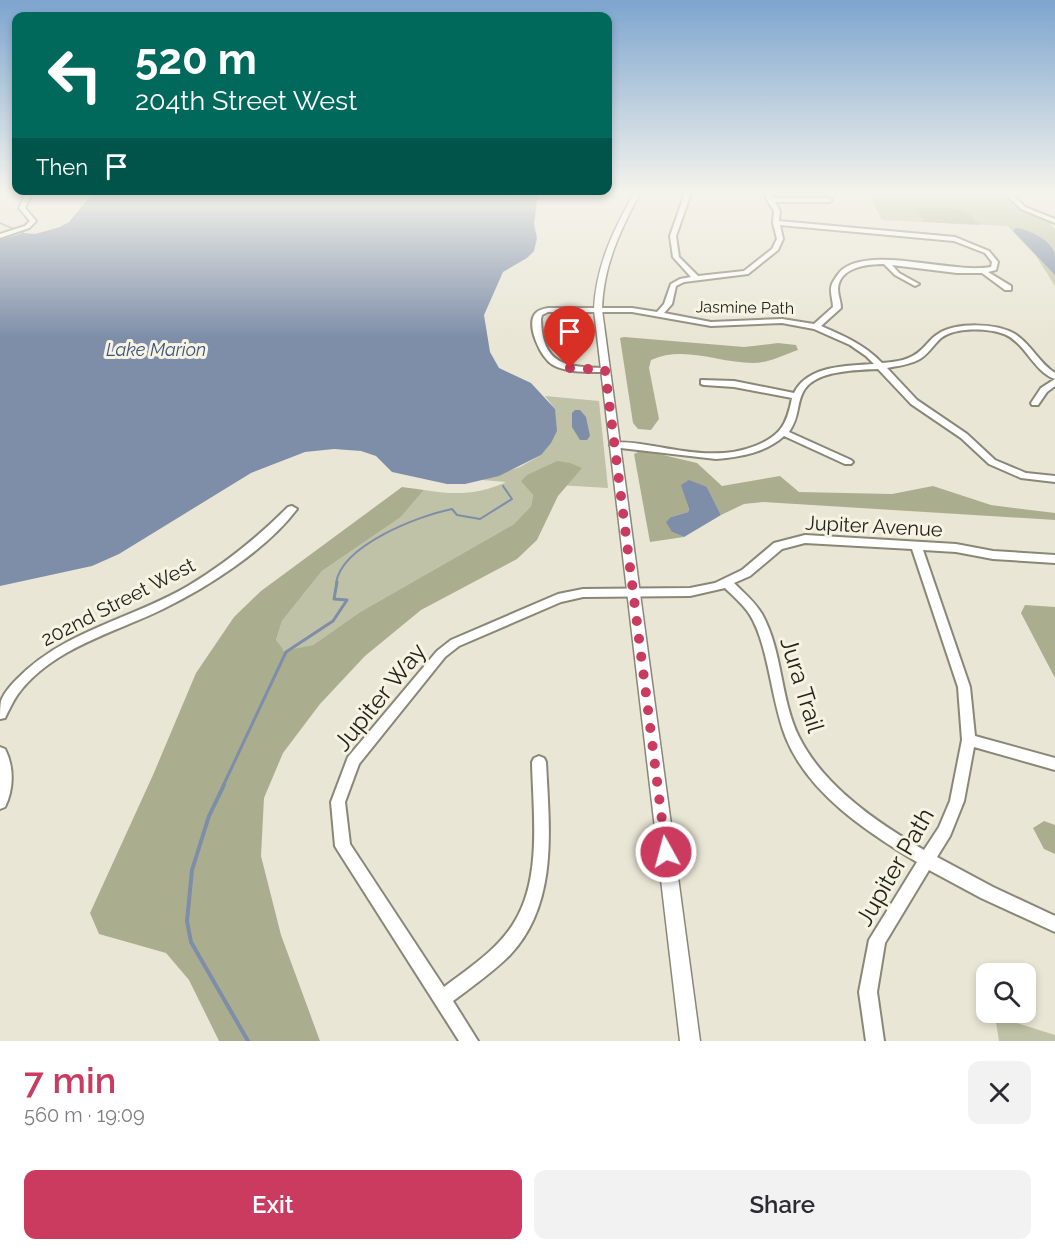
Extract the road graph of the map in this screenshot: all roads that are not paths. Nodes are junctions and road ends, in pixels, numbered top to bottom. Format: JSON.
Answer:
{"nodes":[{"id":1,"x":611,"y":242,"type":"edge"},
{"id":2,"x":674,"y":242,"type":"edge"},
{"id":3,"x":779,"y":242,"type":"edge"},
{"id":4,"x":968,"y":242,"type":"edge"},
{"id":5,"x":886,"y":262,"type":"junction"},
{"id":6,"x":985,"y":273,"type":"junction"},
{"id":7,"x":695,"y":277,"type":"junction"},
{"id":8,"x":915,"y":284,"type":"dead end"},
{"id":9,"x":1008,"y":288,"type":"dead end"},
{"id":10,"x":598,"y":310,"type":"junction"},
{"id":11,"x":659,"y":315,"type":"junction"},
{"id":12,"x":816,"y":327,"type":"junction"},
{"id":13,"x":882,"y":365,"type":"junction"},
{"id":14,"x":605,"y":370,"type":"junction"},
{"id":15,"x":1055,"y":377,"type":"edge"},
{"id":16,"x":704,"y":382,"type":"dead end"},
{"id":17,"x":1055,"y":382,"type":"edge"},
{"id":18,"x":796,"y":396,"type":"junction"},
{"id":19,"x":1035,"y":402,"type":"dead end"},
{"id":20,"x":784,"y":433,"type":"junction"},
{"id":21,"x":615,"y":445,"type":"junction"},
{"id":22,"x":848,"y":462,"type":"dead end"},
{"id":23,"x":1055,"y":479,"type":"edge"},
{"id":24,"x":292,"y":509,"type":"dead end"},
{"id":25,"x":916,"y":545,"type":"junction"},
{"id":26,"x":1055,"y":559,"type":"edge"},
{"id":27,"x":727,"y":583,"type":"junction"},
{"id":28,"x":634,"y":592,"type":"junction"},
{"id":29,"x":0,"y":714,"type":"edge"},
{"id":30,"x":969,"y":740,"type":"junction"},
{"id":31,"x":0,"y":753,"type":"edge"},
{"id":32,"x":539,"y":762,"type":"dead end"},
{"id":33,"x":1055,"y":764,"type":"edge"},
{"id":34,"x":0,"y":802,"type":"edge"},
{"id":35,"x":929,"y":860,"type":"junction"},
{"id":36,"x":1055,"y":924,"type":"edge"},
{"id":37,"x":441,"y":1000,"type":"junction"},
{"id":38,"x":469,"y":1041,"type":"edge"},
{"id":39,"x":690,"y":1041,"type":"edge"},
{"id":40,"x":875,"y":1041,"type":"edge"}],
"edges":[{"from":1,"to":10,"type":"street"},
{"from":2,"to":7,"type":"street"},
{"from":3,"to":7,"type":"street"},
{"from":4,"to":6,"type":"street"},
{"from":5,"to":6,"type":"street"},
{"from":5,"to":8,"type":"street"},
{"from":5,"to":12,"type":"street"},
{"from":6,"to":9,"type":"street"},
{"from":7,"to":11,"type":"street"},
{"from":10,"to":11,"type":"street","name":"Jasmine Path"},
{"from":10,"to":14,"type":"street"},
{"from":10,"to":14,"type":"street","name":"Jasmine Path"},
{"from":11,"to":12,"type":"street","name":"Jasmine Path"},
{"from":12,"to":13,"type":"street","name":"Jasmine Path"},
{"from":13,"to":15,"type":"street"},
{"from":13,"to":18,"type":"street"},
{"from":13,"to":23,"type":"street","name":"Jasmine Path"},
{"from":14,"to":21,"type":"street"},
{"from":16,"to":18,"type":"street"},
{"from":17,"to":19,"type":"street"},
{"from":18,"to":20,"type":"street"},
{"from":20,"to":21,"type":"street"},
{"from":20,"to":22,"type":"street"},
{"from":21,"to":28,"type":"street"},
{"from":24,"to":29,"type":"street","name":"202nd Street West"},
{"from":25,"to":26,"type":"street","name":"Jupiter Avenue"},
{"from":25,"to":27,"type":"street","name":"Jupiter Avenue"},
{"from":25,"to":30,"type":"street","name":"Jupiter Path"},
{"from":27,"to":28,"type":"street","name":"Jupiter Avenue"},
{"from":27,"to":35,"type":"street","name":"Jura Trail"},
{"from":28,"to":37,"type":"street","name":"Jupiter Way"},
{"from":28,"to":39,"type":"street"},
{"from":30,"to":33,"type":"street"},
{"from":30,"to":35,"type":"street","name":"Jupiter Path"},
{"from":31,"to":34,"type":"street"},
{"from":32,"to":37,"type":"street"},
{"from":35,"to":36,"type":"street","name":"Jura Trail"},
{"from":35,"to":40,"type":"street","name":"Jupiter Path"},
{"from":37,"to":38,"type":"street","name":"Jupiter Way"}]}
